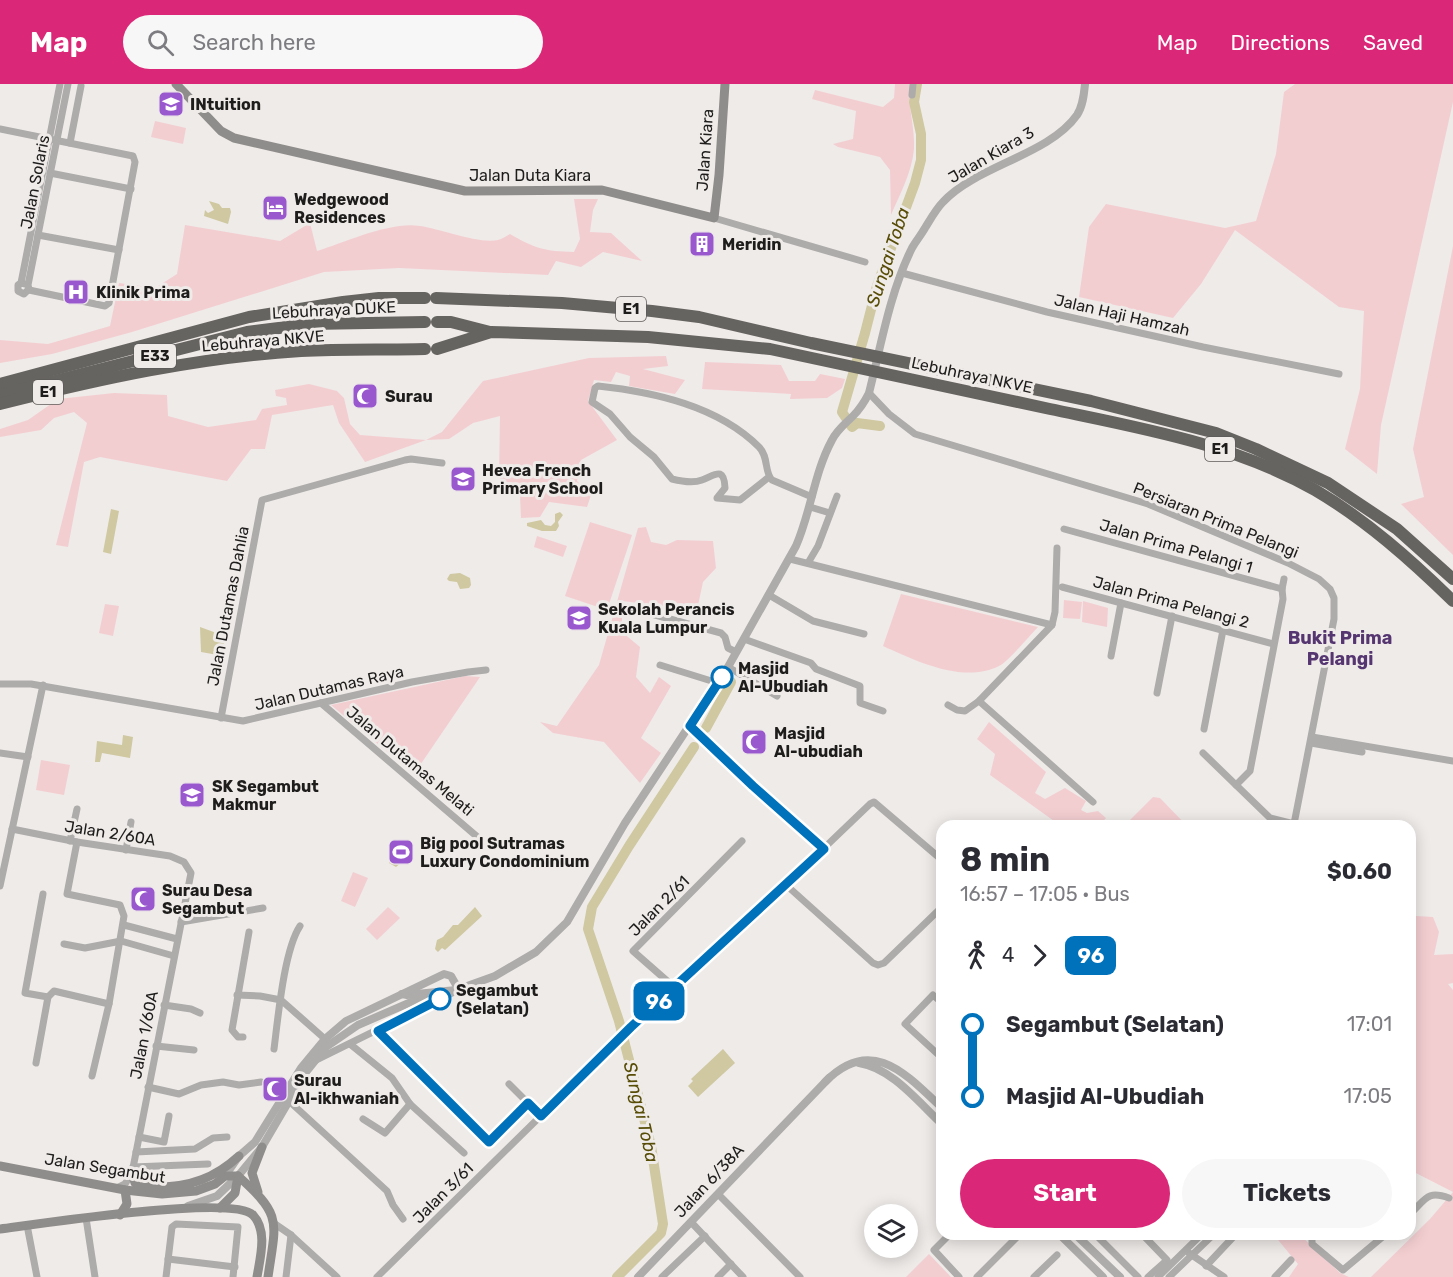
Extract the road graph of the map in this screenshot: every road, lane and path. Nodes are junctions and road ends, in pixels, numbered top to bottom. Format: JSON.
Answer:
{"nodes":[{"id":1,"x":60,"y":84,"type":"edge"},
{"id":2,"x":68,"y":84,"type":"edge"},
{"id":3,"x":176,"y":84,"type":"edge"},
{"id":4,"x":725,"y":84,"type":"edge"},
{"id":5,"x":913,"y":84,"type":"edge"},
{"id":6,"x":1085,"y":84,"type":"edge"},
{"id":7,"x":81,"y":86,"type":"dead end"},
{"id":8,"x":912,"y":94,"type":"dead end"},
{"id":9,"x":0,"y":129,"type":"edge"},
{"id":10,"x":53,"y":140,"type":"junction"},
{"id":11,"x":70,"y":143,"type":"junction"},
{"id":12,"x":50,"y":173,"type":"junction"},
{"id":13,"x":131,"y":189,"type":"junction"},
{"id":14,"x":714,"y":218,"type":"junction"},
{"id":15,"x":38,"y":235,"type":"junction"},
{"id":16,"x":119,"y":250,"type":"junction"},
{"id":17,"x":865,"y":262,"type":"dead end"},
{"id":18,"x":902,"y":273,"type":"junction"},
{"id":19,"x":26,"y":286,"type":"junction"},
{"id":20,"x":491,"y":332,"type":"junction"},
{"id":21,"x":43,"y":373,"type":"junction"},
{"id":22,"x":1339,"y":374,"type":"dead end"},
{"id":23,"x":0,"y":377,"type":"edge"},
{"id":24,"x":0,"y":384,"type":"edge"},
{"id":25,"x":869,"y":393,"type":"junction"},
{"id":26,"x":0,"y":395,"type":"edge"},
{"id":27,"x":0,"y":404,"type":"edge"},
{"id":28,"x":442,"y":463,"type":"dead end"},
{"id":29,"x":769,"y":477,"type":"junction"},
{"id":30,"x":837,"y":496,"type":"dead end"},
{"id":31,"x":812,"y":498,"type":"junction"},
{"id":32,"x":810,"y":507,"type":"junction"},
{"id":33,"x":830,"y":513,"type":"junction"},
{"id":34,"x":1064,"y":529,"type":"dead end"},
{"id":35,"x":1057,"y":548,"type":"dead end"},
{"id":36,"x":790,"y":558,"type":"junction"},
{"id":37,"x":808,"y":563,"type":"junction"},
{"id":38,"x":1284,"y":579,"type":"dead end"},
{"id":39,"x":1453,"y":579,"type":"edge"},
{"id":40,"x":1062,"y":587,"type":"dead end"},
{"id":41,"x":1282,"y":589,"type":"junction"},
{"id":42,"x":769,"y":595,"type":"junction"},
{"id":43,"x":1453,"y":601,"type":"edge"},
{"id":44,"x":1120,"y":603,"type":"junction"},
{"id":45,"x":626,"y":607,"type":"dead end"},
{"id":46,"x":1172,"y":616,"type":"junction"},
{"id":47,"x":1052,"y":625,"type":"junction"},
{"id":48,"x":1223,"y":630,"type":"junction"},
{"id":49,"x":864,"y":634,"type":"dead end"},
{"id":50,"x":744,"y":639,"type":"junction"},
{"id":51,"x":1273,"y":644,"type":"junction"},
{"id":52,"x":736,"y":652,"type":"junction"},
{"id":53,"x":1111,"y":656,"type":"dead end"},
{"id":54,"x":660,"y":664,"type":"dead end"},
{"id":55,"x":728,"y":667,"type":"junction"},
{"id":56,"x":486,"y":670,"type":"dead end"},
{"id":57,"x":718,"y":683,"type":"junction"},
{"id":58,"x":0,"y":684,"type":"edge"},
{"id":59,"x":43,"y":686,"type":"junction"},
{"id":60,"x":1157,"y":693,"type":"dead end"},
{"id":61,"x":777,"y":696,"type":"dead end"},
{"id":62,"x":979,"y":701,"type":"junction"},
{"id":63,"x":321,"y":704,"type":"junction"},
{"id":64,"x":948,"y":705,"type":"dead end"},
{"id":65,"x":883,"y":711,"type":"dead end"},
{"id":66,"x":221,"y":718,"type":"junction"},
{"id":67,"x":690,"y":726,"type":"junction"},
{"id":68,"x":1204,"y":729,"type":"dead end"},
{"id":69,"x":1311,"y":740,"type":"junction"},
{"id":70,"x":1362,"y":752,"type":"dead end"},
{"id":71,"x":0,"y":753,"type":"edge"},
{"id":72,"x":1203,"y":753,"type":"dead end"},
{"id":73,"x":27,"y":757,"type":"junction"},
{"id":74,"x":1453,"y":761,"type":"edge"},
{"id":75,"x":1236,"y":785,"type":"junction"},
{"id":76,"x":1093,"y":802,"type":"dead end"},
{"id":77,"x":77,"y":809,"type":"dead end"},
{"id":78,"x":1278,"y":820,"type":"edge"},
{"id":79,"x":1295,"y":820,"type":"edge"},
{"id":80,"x":131,"y":822,"type":"dead end"},
{"id":81,"x":12,"y":830,"type":"junction"},
{"id":82,"x":481,"y":840,"type":"dead end"},
{"id":83,"x":742,"y":841,"type":"dead end"},
{"id":84,"x":74,"y":842,"type":"junction"},
{"id":85,"x":824,"y":849,"type":"junction"},
{"id":86,"x":126,"y":850,"type":"junction"},
{"id":87,"x":936,"y":855,"type":"edge"},
{"id":88,"x":189,"y":880,"type":"joint"},
{"id":89,"x":785,"y":884,"type":"junction"},
{"id":90,"x":0,"y":886,"type":"edge"},
{"id":91,"x":43,"y":894,"type":"dead end"},
{"id":92,"x":263,"y":908,"type":"dead end"},
{"id":93,"x":936,"y":913,"type":"edge"},
{"id":94,"x":181,"y":922,"type":"junction"},
{"id":95,"x":124,"y":925,"type":"junction"},
{"id":96,"x":300,"y":926,"type":"dead end"},
{"id":97,"x":249,"y":932,"type":"dead end"},
{"id":98,"x":177,"y":939,"type":"junction"},
{"id":99,"x":121,"y":941,"type":"junction"},
{"id":100,"x":64,"y":944,"type":"dead end"},
{"id":101,"x":174,"y":956,"type":"junction"},
{"id":102,"x":674,"y":987,"type":"junction"},
{"id":103,"x":458,"y":990,"type":"junction"},
{"id":104,"x":431,"y":993,"type":"junction"},
{"id":105,"x":402,"y":994,"type":"junction"},
{"id":106,"x":237,"y":995,"type":"junction"},
{"id":107,"x":48,"y":997,"type":"junction"},
{"id":108,"x":936,"y":998,"type":"edge"},
{"id":109,"x":281,"y":1000,"type":"junction"},
{"id":110,"x":109,"y":1004,"type":"junction"},
{"id":111,"x":164,"y":1005,"type":"junction"},
{"id":112,"x":200,"y":1013,"type":"dead end"},
{"id":113,"x":378,"y":1031,"type":"junction"},
{"id":114,"x":243,"y":1037,"type":"dead end"},
{"id":115,"x":325,"y":1039,"type":"junction"},
{"id":116,"x":350,"y":1044,"type":"junction"},
{"id":117,"x":156,"y":1046,"type":"junction"},
{"id":118,"x":274,"y":1049,"type":"dead end"},
{"id":119,"x":194,"y":1050,"type":"dead end"},
{"id":120,"x":936,"y":1052,"type":"edge"},
{"id":121,"x":316,"y":1060,"type":"junction"},
{"id":122,"x":856,"y":1062,"type":"junction"},
{"id":123,"x":36,"y":1063,"type":"dead end"},
{"id":124,"x":898,"y":1070,"type":"junction"},
{"id":125,"x":92,"y":1076,"type":"dead end"},
{"id":126,"x":890,"y":1077,"type":"junction"},
{"id":127,"x":261,"y":1082,"type":"dead end"},
{"id":128,"x":509,"y":1084,"type":"dead end"},
{"id":129,"x":148,"y":1087,"type":"junction"},
{"id":130,"x":289,"y":1101,"type":"junction"},
{"id":131,"x":936,"y":1102,"type":"edge"},
{"id":132,"x":528,"y":1103,"type":"junction"},
{"id":133,"x":410,"y":1104,"type":"junction"},
{"id":134,"x":169,"y":1116,"type":"dead end"},
{"id":135,"x":541,"y":1116,"type":"junction"},
{"id":136,"x":363,"y":1119,"type":"dead end"},
{"id":137,"x":936,"y":1119,"type":"edge"},
{"id":138,"x":139,"y":1137,"type":"junction"},
{"id":139,"x":227,"y":1137,"type":"dead end"},
{"id":140,"x":262,"y":1147,"type":"junction"},
{"id":141,"x":136,"y":1152,"type":"junction"},
{"id":142,"x":464,"y":1153,"type":"dead end"},
{"id":143,"x":239,"y":1156,"type":"junction"},
{"id":144,"x":208,"y":1164,"type":"dead end"},
{"id":145,"x":0,"y":1166,"type":"edge"},
{"id":146,"x":133,"y":1170,"type":"junction"},
{"id":147,"x":225,"y":1176,"type":"junction"},
{"id":148,"x":238,"y":1176,"type":"junction"},
{"id":149,"x":121,"y":1189,"type":"junction"},
{"id":150,"x":258,"y":1194,"type":"junction"},
{"id":151,"x":718,"y":1194,"type":"junction"},
{"id":152,"x":1449,"y":1198,"type":"dead end"},
{"id":153,"x":220,"y":1208,"type":"junction"},
{"id":154,"x":1416,"y":1209,"type":"edge"},
{"id":155,"x":172,"y":1210,"type":"junction"},
{"id":156,"x":120,"y":1215,"type":"junction"},
{"id":157,"x":86,"y":1218,"type":"junction"},
{"id":158,"x":403,"y":1219,"type":"dead end"},
{"id":159,"x":691,"y":1222,"type":"junction"},
{"id":160,"x":275,"y":1224,"type":"junction"},
{"id":161,"x":27,"y":1226,"type":"junction"},
{"id":162,"x":0,"y":1229,"type":"edge"},
{"id":163,"x":291,"y":1235,"type":"junction"},
{"id":164,"x":705,"y":1236,"type":"junction"},
{"id":165,"x":944,"y":1240,"type":"edge"},
{"id":166,"x":1014,"y":1240,"type":"edge"},
{"id":167,"x":1065,"y":1240,"type":"edge"},
{"id":168,"x":1081,"y":1240,"type":"edge"},
{"id":169,"x":1101,"y":1240,"type":"edge"},
{"id":170,"x":1148,"y":1240,"type":"edge"},
{"id":171,"x":1196,"y":1240,"type":"edge"},
{"id":172,"x":1206,"y":1240,"type":"edge"},
{"id":173,"x":1230,"y":1240,"type":"edge"},
{"id":174,"x":1312,"y":1240,"type":"edge"},
{"id":175,"x":1379,"y":1240,"type":"edge"},
{"id":176,"x":1189,"y":1253,"type":"junction"},
{"id":177,"x":1057,"y":1255,"type":"dead end"},
{"id":178,"x":168,"y":1259,"type":"junction"},
{"id":179,"x":1291,"y":1260,"type":"dead end"},
{"id":180,"x":1169,"y":1262,"type":"junction"},
{"id":181,"x":731,"y":1264,"type":"junction"},
{"id":182,"x":1206,"y":1266,"type":"junction"},
{"id":183,"x":235,"y":1268,"type":"junction"},
{"id":184,"x":1169,"y":1275,"type":"edge"},
{"id":185,"x":379,"y":1276,"type":"edge"},
{"id":186,"x":36,"y":1277,"type":"edge"},
{"id":187,"x":95,"y":1277,"type":"edge"},
{"id":188,"x":166,"y":1277,"type":"edge"},
{"id":189,"x":233,"y":1277,"type":"edge"},
{"id":190,"x":257,"y":1277,"type":"edge"},
{"id":191,"x":268,"y":1277,"type":"edge"},
{"id":192,"x":286,"y":1277,"type":"edge"},
{"id":193,"x":336,"y":1277,"type":"edge"},
{"id":194,"x":638,"y":1277,"type":"edge"},
{"id":195,"x":662,"y":1277,"type":"edge"},
{"id":196,"x":717,"y":1277,"type":"edge"},
{"id":197,"x":744,"y":1277,"type":"edge"},
{"id":198,"x":800,"y":1277,"type":"edge"},
{"id":199,"x":959,"y":1277,"type":"edge"},
{"id":200,"x":976,"y":1277,"type":"edge"},
{"id":201,"x":1034,"y":1277,"type":"edge"},
{"id":202,"x":1104,"y":1277,"type":"edge"},
{"id":203,"x":1120,"y":1277,"type":"edge"},
{"id":204,"x":1138,"y":1277,"type":"edge"},
{"id":205,"x":1148,"y":1277,"type":"edge"},
{"id":206,"x":1158,"y":1277,"type":"edge"},
{"id":207,"x":1224,"y":1277,"type":"edge"},
{"id":208,"x":1275,"y":1277,"type":"edge"}],
"edges":[{"from":1,"to":10,"type":"street","name":"Jalan Solaris"},
{"from":2,"to":10,"type":"street","name":"Jalan Solaris"},
{"from":3,"to":14,"type":"main road","name":"Jalan Duta Kiara"},
{"from":4,"to":14,"type":"main road","name":"Jalan Kiara"},
{"from":5,"to":8,"type":"street"},
{"from":6,"to":18,"type":"street","name":"Jalan Kiara 3"},
{"from":7,"to":11,"type":"street"},
{"from":9,"to":10,"type":"street"},
{"from":10,"to":11,"type":"street"},
{"from":10,"to":12,"type":"street","name":"Jalan Solaris"},
{"from":10,"to":19,"type":"street","name":"Jalan Solaris"},
{"from":11,"to":13,"type":"street"},
{"from":12,"to":13,"type":"street"},
{"from":12,"to":15,"type":"street","name":"Jalan Solaris"},
{"from":13,"to":16,"type":"street"},
{"from":14,"to":17,"type":"street","name":"Jalan Duta Kiara"},
{"from":15,"to":16,"type":"street"},
{"from":15,"to":19,"type":"street","name":"Jalan Solaris"},
{"from":16,"to":19,"type":"street"},
{"from":18,"to":22,"type":"street","name":"Jalan Haji Hamzah"},
{"from":18,"to":25,"type":"street","name":"Jalan Kiara 3"},
{"from":20,"to":26,"type":"highway","name":"Lebuhraya DUKE","number":"E33"},
{"from":20,"to":27,"type":"highway","name":"Lebuhraya NKVE","number":"E1"},
{"from":20,"to":43,"type":"highway","name":"Lebuhraya NKVE","number":"E1"},
{"from":21,"to":23,"type":"highway"},
{"from":21,"to":24,"type":"highway"},
{"from":21,"to":39,"type":"highway","name":"Lebuhraya NKVE","number":"E1"},
{"from":25,"to":31,"type":"street"},
{"from":25,"to":69,"type":"street","name":"Persiaran Prima Pelangi"},
{"from":28,"to":66,"type":"street","name":"Jalan Dutamas Dahlia"},
{"from":29,"to":29,"type":"street"},
{"from":29,"to":31,"type":"street"},
{"from":30,"to":33,"type":"street"},
{"from":31,"to":32,"type":"street"},
{"from":32,"to":33,"type":"street"},
{"from":32,"to":36,"type":"street"},
{"from":33,"to":37,"type":"street"},
{"from":34,"to":41,"type":"street","name":"Jalan Prima Pelangi 1"},
{"from":35,"to":47,"type":"street"},
{"from":36,"to":37,"type":"street"},
{"from":36,"to":42,"type":"street"},
{"from":37,"to":47,"type":"street"},
{"from":38,"to":41,"type":"street"},
{"from":40,"to":44,"type":"street","name":"Jalan Prima Pelangi 2"},
{"from":41,"to":51,"type":"street"},
{"from":42,"to":49,"type":"street"},
{"from":42,"to":50,"type":"street"},
{"from":44,"to":46,"type":"street","name":"Jalan Prima Pelangi 2"},
{"from":44,"to":53,"type":"street"},
{"from":45,"to":52,"type":"street"},
{"from":46,"to":48,"type":"street","name":"Jalan Prima Pelangi 2"},
{"from":46,"to":60,"type":"street"},
{"from":47,"to":62,"type":"street"},
{"from":48,"to":51,"type":"street","name":"Jalan Prima Pelangi 2"},
{"from":48,"to":68,"type":"street"},
{"from":50,"to":52,"type":"street"},
{"from":50,"to":65,"type":"street"},
{"from":51,"to":75,"type":"street"},
{"from":52,"to":55,"type":"street"},
{"from":54,"to":57,"type":"street"},
{"from":55,"to":57,"type":"street"},
{"from":55,"to":61,"type":"street"},
{"from":56,"to":63,"type":"street","name":"Jalan Dutamas Raya"},
{"from":57,"to":67,"type":"street"},
{"from":58,"to":59,"type":"street","name":"Jalan Dutamas Raya"},
{"from":59,"to":66,"type":"street","name":"Jalan Dutamas Raya"},
{"from":59,"to":73,"type":"street"},
{"from":62,"to":64,"type":"street"},
{"from":62,"to":76,"type":"street"},
{"from":63,"to":66,"type":"street","name":"Jalan Dutamas Raya"},
{"from":63,"to":82,"type":"street","name":"Jalan Dutamas Melati"},
{"from":67,"to":85,"type":"street"},
{"from":67,"to":103,"type":"street"},
{"from":69,"to":70,"type":"street"},
{"from":69,"to":74,"type":"street"},
{"from":69,"to":79,"type":"street","name":"Persiaran Prima Pelangi"},
{"from":71,"to":73,"type":"street"},
{"from":72,"to":75,"type":"street"},
{"from":73,"to":81,"type":"street"},
{"from":75,"to":78,"type":"street","name":"Persiaran Prima Pelangi"},
{"from":77,"to":84,"type":"street"},
{"from":80,"to":86,"type":"street"},
{"from":81,"to":84,"type":"street","name":"Jalan 2/60A"},
{"from":81,"to":90,"type":"street"},
{"from":83,"to":102,"type":"street","name":"Jalan 2/61"},
{"from":84,"to":86,"type":"street","name":"Jalan 2/60A"},
{"from":84,"to":95,"type":"street"},
{"from":85,"to":87,"type":"street","name":"Jalan 3/61"},
{"from":85,"to":89,"type":"street","name":"Jalan 3/61"},
{"from":86,"to":88,"type":"street","name":"Jalan 2/60A"},
{"from":88,"to":94,"type":"street","name":"Jalan 1/60A"},
{"from":89,"to":93,"type":"street"},
{"from":89,"to":102,"type":"street","name":"Jalan 3/61"},
{"from":91,"to":107,"type":"street"},
{"from":92,"to":94,"type":"street"},
{"from":94,"to":98,"type":"street","name":"Jalan 1/60A"},
{"from":95,"to":98,"type":"street"},
{"from":95,"to":99,"type":"street"},
{"from":96,"to":109,"type":"street"},
{"from":97,"to":106,"type":"street"},
{"from":98,"to":101,"type":"street","name":"Jalan 1/60A"},
{"from":99,"to":100,"type":"street"},
{"from":99,"to":101,"type":"street"},
{"from":99,"to":110,"type":"street"},
{"from":101,"to":111,"type":"street","name":"Jalan 1/60A"},
{"from":102,"to":135,"type":"street","name":"Jalan 3/61"},
{"from":103,"to":104,"type":"street"},
{"from":103,"to":105,"type":"street"},
{"from":103,"to":113,"type":"street"},
{"from":104,"to":105,"type":"street"},
{"from":104,"to":121,"type":"street"},
{"from":105,"to":115,"type":"street"},
{"from":106,"to":109,"type":"street"},
{"from":106,"to":114,"type":"street"},
{"from":107,"to":110,"type":"street"},
{"from":107,"to":123,"type":"street"},
{"from":108,"to":120,"type":"street"},
{"from":109,"to":115,"type":"street"},
{"from":109,"to":118,"type":"street"},
{"from":110,"to":125,"type":"street"},
{"from":111,"to":112,"type":"street"},
{"from":111,"to":117,"type":"street","name":"Jalan 1/60A"},
{"from":113,"to":116,"type":"street"},
{"from":113,"to":132,"type":"street"},
{"from":115,"to":143,"type":"street"},
{"from":116,"to":121,"type":"street"},
{"from":116,"to":133,"type":"street"},
{"from":117,"to":119,"type":"street"},
{"from":117,"to":129,"type":"street","name":"Jalan 1/60A"},
{"from":121,"to":130,"type":"street"},
{"from":122,"to":124,"type":"street"},
{"from":122,"to":126,"type":"street"},
{"from":122,"to":151,"type":"street","name":"Jalan 6/38A"},
{"from":124,"to":126,"type":"street"},
{"from":124,"to":131,"type":"street"},
{"from":126,"to":137,"type":"street"},
{"from":127,"to":129,"type":"street"},
{"from":128,"to":132,"type":"street"},
{"from":129,"to":138,"type":"street","name":"Jalan 1/60A"},
{"from":130,"to":140,"type":"street"},
{"from":130,"to":158,"type":"street"},
{"from":132,"to":135,"type":"street"},
{"from":133,"to":136,"type":"street"},
{"from":133,"to":142,"type":"street"},
{"from":134,"to":138,"type":"street"},
{"from":135,"to":185,"type":"street","name":"Jalan 3/61"},
{"from":138,"to":141,"type":"street","name":"Jalan 1/60A"},
{"from":139,"to":141,"type":"street"},
{"from":140,"to":148,"type":"street"},
{"from":140,"to":150,"type":"main road"},
{"from":141,"to":146,"type":"street","name":"Jalan 1/60A"},
{"from":143,"to":146,"type":"main road"},
{"from":143,"to":147,"type":"street"},
{"from":144,"to":146,"type":"street"},
{"from":145,"to":149,"type":"main road","name":"Jalan Segambut"},
{"from":146,"to":149,"type":"street"},
{"from":147,"to":148,"type":"main road","name":"Jalan Segambut"},
{"from":147,"to":149,"type":"main road","name":"Jalan Segambut"},
{"from":148,"to":150,"type":"main road"},
{"from":148,"to":153,"type":"main road"},
{"from":148,"to":155,"type":"street"},
{"from":149,"to":156,"type":"main road"},
{"from":150,"to":160,"type":"main road"},
{"from":151,"to":159,"type":"street","name":"Jalan 6/38A"},
{"from":151,"to":198,"type":"street"},
{"from":152,"to":154,"type":"street"},
{"from":153,"to":155,"type":"main road","name":"Jalan Segambut"},
{"from":153,"to":190,"type":"main road","name":"Jalan Segambut"},
{"from":155,"to":156,"type":"main road","name":"Jalan Segambut"},
{"from":156,"to":157,"type":"main road","name":"Jalan Segambut"},
{"from":157,"to":161,"type":"main road","name":"Jalan Segambut"},
{"from":157,"to":187,"type":"street"},
{"from":159,"to":164,"type":"street"},
{"from":159,"to":194,"type":"street","name":"Jalan 6/38A"},
{"from":160,"to":163,"type":"street"},
{"from":160,"to":191,"type":"main road"},
{"from":161,"to":162,"type":"main road","name":"Jalan Segambut"},
{"from":161,"to":186,"type":"street"},
{"from":163,"to":192,"type":"street"},
{"from":163,"to":193,"type":"street"},
{"from":164,"to":181,"type":"street"},
{"from":164,"to":195,"type":"street","name":"Jalan 6/38A"},
{"from":165,"to":199,"type":"street"},
{"from":166,"to":200,"type":"street"},
{"from":167,"to":202,"type":"street"},
{"from":168,"to":203,"type":"street"},
{"from":169,"to":204,"type":"street"},
{"from":170,"to":180,"type":"street"},
{"from":171,"to":176,"type":"street"},
{"from":172,"to":176,"type":"street"},
{"from":173,"to":182,"type":"street"},
{"from":174,"to":175,"type":"street"},
{"from":176,"to":180,"type":"street"},
{"from":176,"to":182,"type":"street"},
{"from":176,"to":184,"type":"street"},
{"from":177,"to":201,"type":"street"},
{"from":178,"to":183,"type":"street"},
{"from":178,"to":183,"type":"street"},
{"from":178,"to":188,"type":"street"},
{"from":179,"to":208,"type":"street"},
{"from":180,"to":184,"type":"street"},
{"from":180,"to":205,"type":"street"},
{"from":181,"to":196,"type":"street"},
{"from":181,"to":197,"type":"street"},
{"from":182,"to":207,"type":"street"},
{"from":183,"to":189,"type":"street"},
{"from":184,"to":206,"type":"street"}]}
